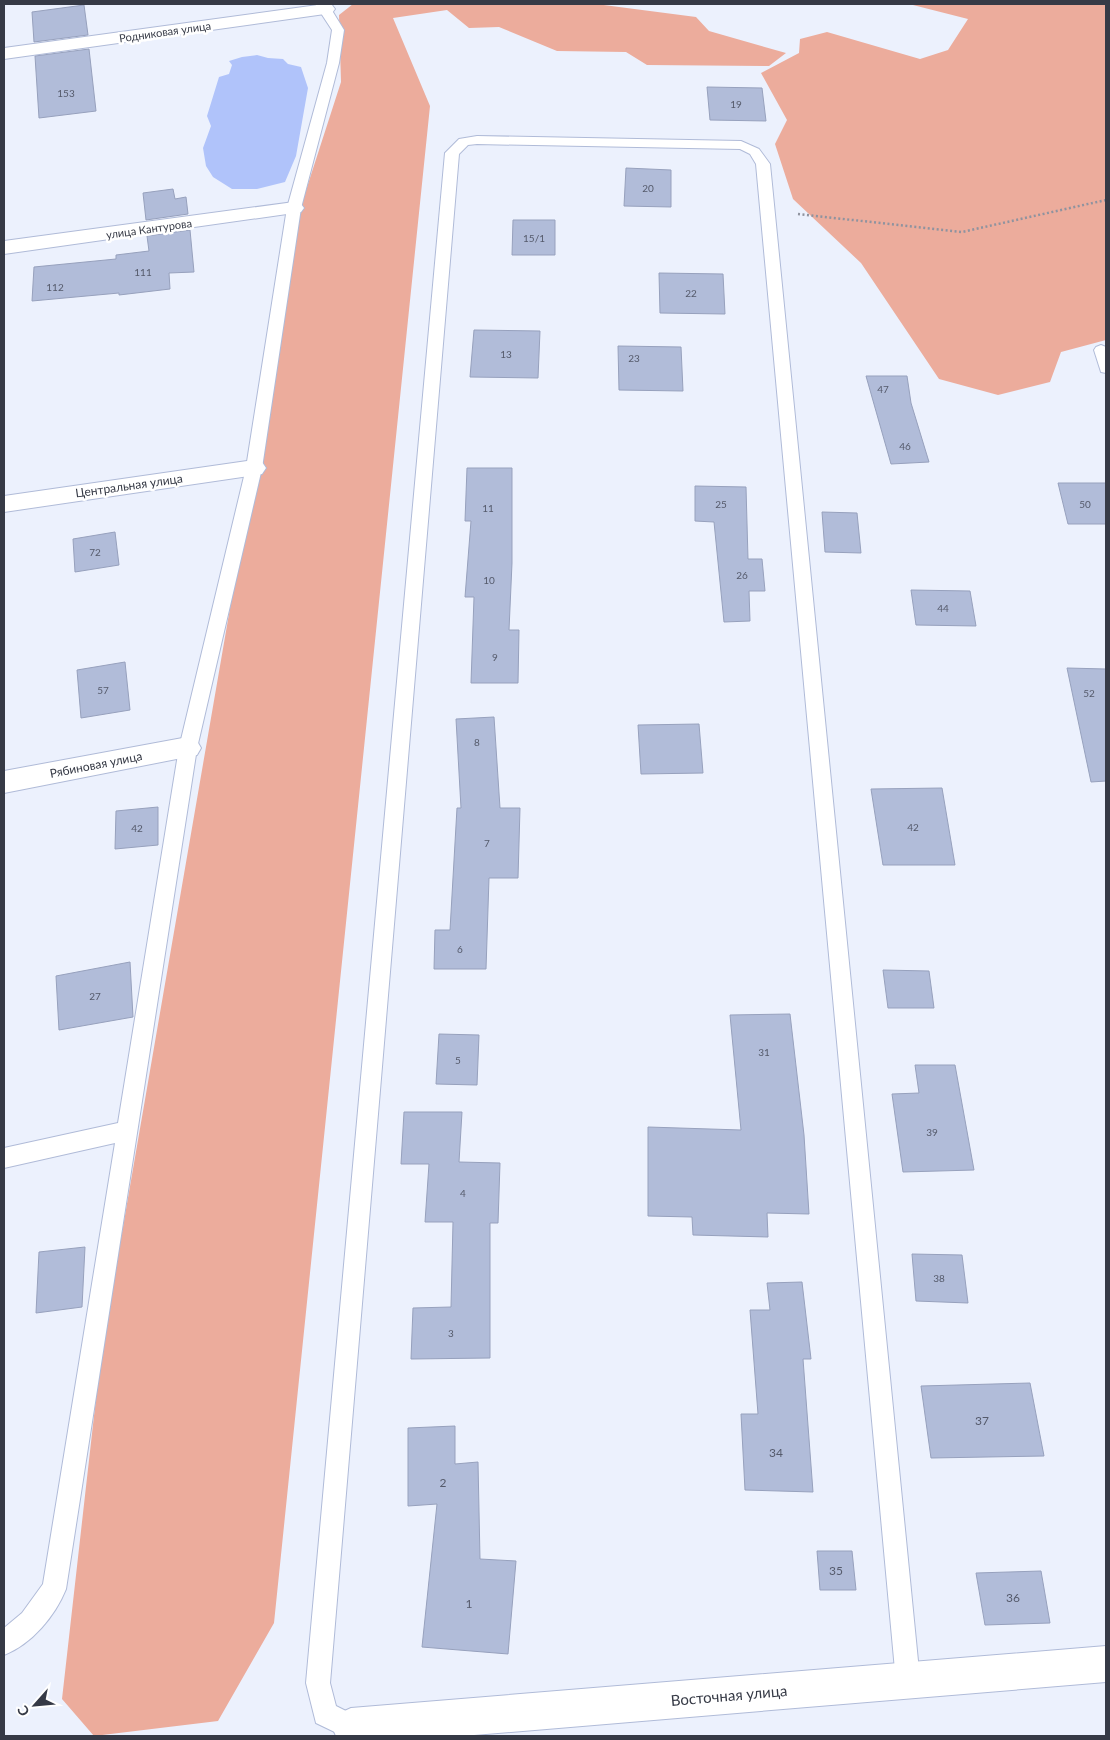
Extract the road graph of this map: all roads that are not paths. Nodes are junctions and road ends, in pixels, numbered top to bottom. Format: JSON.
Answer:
{"nodes":[{"id":1,"x":324,"y":6,"type":"edge"},
{"id":2,"x":4,"y":54,"type":"edge"},
{"id":3,"x":294,"y":208,"type":"junction"},
{"id":4,"x":4,"y":248,"type":"edge"},
{"id":5,"x":1101,"y":350,"type":"dead end"},
{"id":6,"x":1106,"y":368,"type":"edge"},
{"id":7,"x":254,"y":468,"type":"junction"},
{"id":8,"x":4,"y":504,"type":"edge"},
{"id":9,"x":188,"y":748,"type":"junction"},
{"id":10,"x":4,"y":782,"type":"edge"},
{"id":11,"x":127,"y":1131,"type":"junction"},
{"id":12,"x":4,"y":1158,"type":"edge"},
{"id":13,"x":4,"y":1643,"type":"edge"},
{"id":14,"x":1106,"y":1664,"type":"edge"},
{"id":15,"x":908,"y":1681,"type":"junction"},
{"id":16,"x":351,"y":1727,"type":"joint"}],
"edges":[{"from":1,"to":2,"type":"street","name":"Родниковая улица"},
{"from":1,"to":3,"type":"lane"},
{"from":3,"to":4,"type":"street","name":"улица Кантурова"},
{"from":3,"to":7,"type":"lane"},
{"from":5,"to":6,"type":"lane"},
{"from":7,"to":8,"type":"street","name":"Центральная улица"},
{"from":7,"to":9,"type":"lane"},
{"from":9,"to":10,"type":"street","name":"Рябиновая улица"},
{"from":9,"to":11,"type":"lane"},
{"from":11,"to":12,"type":"lane"},
{"from":11,"to":13,"type":"lane"},
{"from":14,"to":15,"type":"street","name":"Восточная улица"},
{"from":15,"to":16,"type":"street","name":"Восточная улица"},
{"from":15,"to":16,"type":"lane"}]}
